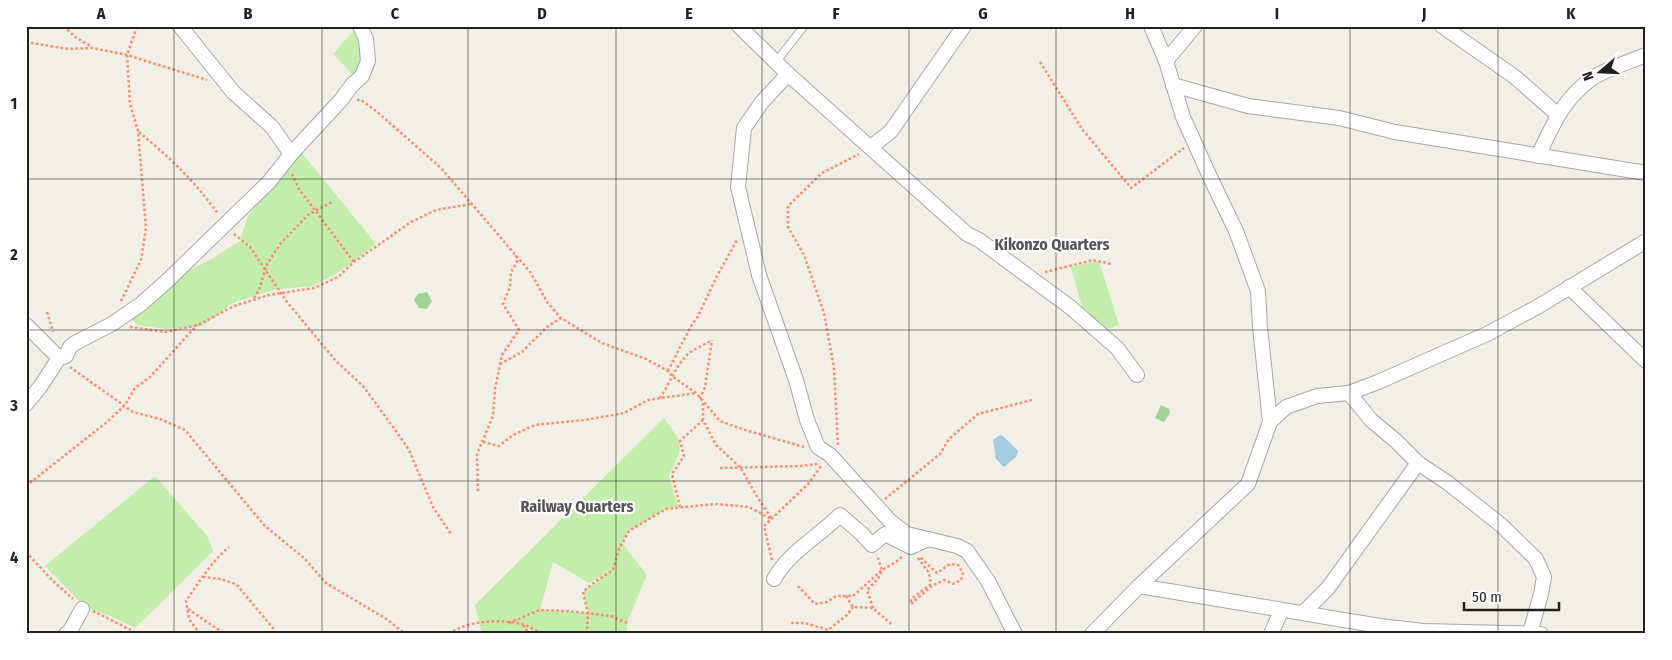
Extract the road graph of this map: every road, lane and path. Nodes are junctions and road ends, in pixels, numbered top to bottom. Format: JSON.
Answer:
{"nodes":[{"id":1,"x":64,"y":26,"type":"edge"},
{"id":2,"x":137,"y":26,"type":"edge"},
{"id":3,"x":180,"y":26,"type":"edge"},
{"id":4,"x":360,"y":26,"type":"edge"},
{"id":5,"x":739,"y":26,"type":"edge"},
{"id":6,"x":804,"y":26,"type":"edge"},
{"id":7,"x":964,"y":26,"type":"edge"},
{"id":8,"x":1151,"y":26,"type":"edge"},
{"id":9,"x":1195,"y":26,"type":"edge"},
{"id":10,"x":1442,"y":26,"type":"edge"},
{"id":11,"x":26,"y":42,"type":"edge"},
{"id":12,"x":93,"y":48,"type":"junction"},
{"id":13,"x":127,"y":55,"type":"junction"},
{"id":14,"x":1646,"y":55,"type":"edge"},
{"id":15,"x":1166,"y":61,"type":"junction"},
{"id":16,"x":776,"y":62,"type":"junction"},
{"id":17,"x":1040,"y":62,"type":"dead end"},
{"id":18,"x":788,"y":74,"type":"junction"},
{"id":19,"x":1173,"y":85,"type":"junction"},
{"id":20,"x":233,"y":92,"type":"junction"},
{"id":21,"x":341,"y":100,"type":"junction"},
{"id":22,"x":1558,"y":115,"type":"junction"},
{"id":23,"x":138,"y":131,"type":"junction"},
{"id":24,"x":1193,"y":141,"type":"junction"},
{"id":25,"x":871,"y":147,"type":"junction"},
{"id":26,"x":291,"y":154,"type":"junction"},
{"id":27,"x":1538,"y":156,"type":"junction"},
{"id":28,"x":1646,"y":173,"type":"edge"},
{"id":29,"x":332,"y":202,"type":"dead end"},
{"id":30,"x":471,"y":204,"type":"junction"},
{"id":31,"x":316,"y":209,"type":"junction"},
{"id":32,"x":745,"y":220,"type":"junction"},
{"id":33,"x":225,"y":225,"type":"junction"},
{"id":34,"x":1646,"y":241,"type":"edge"},
{"id":35,"x":516,"y":254,"type":"junction"},
{"id":36,"x":354,"y":262,"type":"junction"},
{"id":37,"x":1111,"y":264,"type":"dead end"},
{"id":38,"x":265,"y":270,"type":"junction"},
{"id":39,"x":1027,"y":275,"type":"junction"},
{"id":40,"x":1569,"y":287,"type":"junction"},
{"id":41,"x":282,"y":293,"type":"junction"},
{"id":42,"x":253,"y":300,"type":"junction"},
{"id":43,"x":561,"y":318,"type":"junction"},
{"id":44,"x":112,"y":324,"type":"junction"},
{"id":45,"x":26,"y":325,"type":"edge"},
{"id":46,"x":198,"y":325,"type":"junction"},
{"id":47,"x":59,"y":358,"type":"junction"},
{"id":48,"x":1646,"y":361,"type":"edge"},
{"id":49,"x":500,"y":364,"type":"junction"},
{"id":50,"x":668,"y":371,"type":"junction"},
{"id":51,"x":1137,"y":375,"type":"dead end"},
{"id":52,"x":672,"y":376,"type":"junction"},
{"id":53,"x":696,"y":393,"type":"junction"},
{"id":54,"x":1349,"y":393,"type":"junction"},
{"id":55,"x":660,"y":398,"type":"junction"},
{"id":56,"x":700,"y":399,"type":"junction"},
{"id":57,"x":1032,"y":400,"type":"dead end"},
{"id":58,"x":703,"y":403,"type":"junction"},
{"id":59,"x":26,"y":404,"type":"edge"},
{"id":60,"x":125,"y":405,"type":"junction"},
{"id":61,"x":703,"y":420,"type":"junction"},
{"id":62,"x":1270,"y":422,"type":"junction"},
{"id":63,"x":483,"y":442,"type":"junction"},
{"id":64,"x":818,"y":447,"type":"junction"},
{"id":65,"x":830,"y":455,"type":"junction"},
{"id":66,"x":1418,"y":464,"type":"junction"},
{"id":67,"x":720,"y":468,"type":"dead end"},
{"id":68,"x":741,"y":468,"type":"junction"},
{"id":69,"x":26,"y":486,"type":"edge"},
{"id":70,"x":478,"y":491,"type":"dead end"},
{"id":71,"x":876,"y":506,"type":"junction"},
{"id":72,"x":680,"y":507,"type":"junction"},
{"id":73,"x":772,"y":519,"type":"junction"},
{"id":74,"x":451,"y":534,"type":"dead end"},
{"id":75,"x":885,"y":534,"type":"junction"},
{"id":76,"x":928,"y":539,"type":"junction"},
{"id":77,"x":230,"y":547,"type":"dead end"},
{"id":78,"x":911,"y":547,"type":"junction"},
{"id":79,"x":26,"y":552,"type":"edge"},
{"id":80,"x":882,"y":570,"type":"junction"},
{"id":81,"x":203,"y":577,"type":"junction"},
{"id":82,"x":774,"y":579,"type":"joint"},
{"id":83,"x":798,"y":586,"type":"dead end"},
{"id":84,"x":1139,"y":586,"type":"junction"},
{"id":85,"x":846,"y":596,"type":"junction"},
{"id":86,"x":82,"y":608,"type":"junction"},
{"id":87,"x":853,"y":608,"type":"junction"},
{"id":88,"x":873,"y":608,"type":"junction"},
{"id":89,"x":188,"y":609,"type":"junction"},
{"id":90,"x":1281,"y":611,"type":"junction"},
{"id":91,"x":1303,"y":613,"type":"junction"},
{"id":92,"x":588,"y":614,"type":"junction"},
{"id":93,"x":509,"y":623,"type":"junction"},
{"id":94,"x":627,"y":623,"type":"dead end"},
{"id":95,"x":791,"y":623,"type":"dead end"},
{"id":96,"x":522,"y":624,"type":"junction"},
{"id":97,"x":892,"y":624,"type":"dead end"},
{"id":98,"x":1422,"y":632,"type":"edge"},
{"id":99,"x":1530,"y":633,"type":"edge"},
{"id":100,"x":66,"y":634,"type":"edge"},
{"id":101,"x":135,"y":634,"type":"edge"},
{"id":102,"x":200,"y":634,"type":"edge"},
{"id":103,"x":225,"y":634,"type":"edge"},
{"id":104,"x":270,"y":634,"type":"edge"},
{"id":105,"x":405,"y":634,"type":"edge"},
{"id":106,"x":449,"y":634,"type":"edge"},
{"id":107,"x":530,"y":634,"type":"edge"},
{"id":108,"x":543,"y":634,"type":"edge"},
{"id":109,"x":587,"y":634,"type":"edge"},
{"id":110,"x":1016,"y":634,"type":"edge"},
{"id":111,"x":1092,"y":634,"type":"edge"},
{"id":112,"x":1270,"y":634,"type":"edge"},
{"id":113,"x":1541,"y":634,"type":"edge"}],
"edges":[{"from":1,"to":12,"type":"path"},
{"from":2,"to":13,"type":"path"},
{"from":3,"to":20,"type":"street"},
{"from":4,"to":21,"type":"street"},
{"from":5,"to":16,"type":"street"},
{"from":6,"to":16,"type":"lane"},
{"from":7,"to":25,"type":"street"},
{"from":8,"to":15,"type":"street"},
{"from":9,"to":15,"type":"street"},
{"from":10,"to":22,"type":"street"},
{"from":11,"to":12,"type":"path"},
{"from":12,"to":13,"type":"path"},
{"from":13,"to":20,"type":"path"},
{"from":13,"to":23,"type":"path"},
{"from":14,"to":22,"type":"street"},
{"from":15,"to":19,"type":"street"},
{"from":16,"to":18,"type":"street"},
{"from":17,"to":24,"type":"path"},
{"from":18,"to":25,"type":"street"},
{"from":18,"to":32,"type":"street"},
{"from":19,"to":24,"type":"street"},
{"from":19,"to":27,"type":"street"},
{"from":20,"to":26,"type":"street"},
{"from":21,"to":26,"type":"street"},
{"from":21,"to":30,"type":"path"},
{"from":22,"to":27,"type":"street"},
{"from":23,"to":33,"type":"path"},
{"from":23,"to":44,"type":"path"},
{"from":24,"to":62,"type":"street"},
{"from":25,"to":39,"type":"street"},
{"from":25,"to":65,"type":"path"},
{"from":26,"to":31,"type":"path"},
{"from":26,"to":33,"type":"street"},
{"from":27,"to":28,"type":"street"},
{"from":29,"to":31,"type":"path"},
{"from":30,"to":35,"type":"path"},
{"from":30,"to":36,"type":"path"},
{"from":31,"to":36,"type":"path"},
{"from":31,"to":38,"type":"path"},
{"from":32,"to":50,"type":"path"},
{"from":32,"to":64,"type":"street"},
{"from":33,"to":38,"type":"path"},
{"from":33,"to":44,"type":"street"},
{"from":34,"to":40,"type":"street"},
{"from":35,"to":43,"type":"path"},
{"from":35,"to":49,"type":"path"},
{"from":36,"to":41,"type":"path"},
{"from":37,"to":39,"type":"path"},
{"from":38,"to":41,"type":"path"},
{"from":38,"to":42,"type":"path"},
{"from":39,"to":51,"type":"street"},
{"from":40,"to":48,"type":"street"},
{"from":40,"to":54,"type":"street"},
{"from":41,"to":42,"type":"path"},
{"from":41,"to":74,"type":"path"},
{"from":42,"to":46,"type":"path"},
{"from":43,"to":49,"type":"path"},
{"from":43,"to":50,"type":"path"},
{"from":44,"to":46,"type":"path"},
{"from":44,"to":47,"type":"street"},
{"from":45,"to":47,"type":"street"},
{"from":46,"to":60,"type":"path"},
{"from":47,"to":59,"type":"street"},
{"from":47,"to":60,"type":"path"},
{"from":49,"to":63,"type":"path"},
{"from":50,"to":52,"type":"path"},
{"from":52,"to":53,"type":"path"},
{"from":52,"to":55,"type":"path"},
{"from":52,"to":56,"type":"path"},
{"from":53,"to":55,"type":"path"},
{"from":53,"to":56,"type":"path"},
{"from":54,"to":62,"type":"street"},
{"from":54,"to":66,"type":"street"},
{"from":55,"to":63,"type":"path"},
{"from":56,"to":58,"type":"path"},
{"from":57,"to":71,"type":"path"},
{"from":58,"to":61,"type":"path"},
{"from":58,"to":64,"type":"path"},
{"from":60,"to":69,"type":"path"},
{"from":60,"to":105,"type":"path"},
{"from":61,"to":68,"type":"path"},
{"from":61,"to":72,"type":"path"},
{"from":62,"to":84,"type":"street"},
{"from":63,"to":70,"type":"path"},
{"from":64,"to":65,"type":"street"},
{"from":65,"to":71,"type":"street"},
{"from":66,"to":91,"type":"street"},
{"from":66,"to":99,"type":"street"},
{"from":67,"to":68,"type":"path"},
{"from":68,"to":73,"type":"path"},
{"from":68,"to":73,"type":"path"},
{"from":71,"to":76,"type":"street"},
{"from":72,"to":73,"type":"path"},
{"from":72,"to":92,"type":"path"},
{"from":73,"to":82,"type":"path"},
{"from":75,"to":78,"type":"street"},
{"from":75,"to":80,"type":"path"},
{"from":75,"to":82,"type":"street"},
{"from":76,"to":78,"type":"street"},
{"from":76,"to":110,"type":"street"},
{"from":77,"to":81,"type":"path"},
{"from":78,"to":78,"type":"path"},
{"from":78,"to":80,"type":"path"},
{"from":79,"to":86,"type":"path"},
{"from":80,"to":85,"type":"path"},
{"from":80,"to":88,"type":"path"},
{"from":81,"to":89,"type":"path"},
{"from":81,"to":104,"type":"path"},
{"from":83,"to":85,"type":"path"},
{"from":84,"to":90,"type":"street"},
{"from":84,"to":111,"type":"street"},
{"from":85,"to":87,"type":"path"},
{"from":86,"to":100,"type":"street"},
{"from":86,"to":101,"type":"path"},
{"from":87,"to":88,"type":"path"},
{"from":87,"to":95,"type":"path"},
{"from":88,"to":97,"type":"path"},
{"from":89,"to":102,"type":"path"},
{"from":89,"to":103,"type":"path"},
{"from":90,"to":91,"type":"street"},
{"from":90,"to":112,"type":"street"},
{"from":91,"to":98,"type":"street"},
{"from":92,"to":93,"type":"path"},
{"from":92,"to":94,"type":"path"},
{"from":92,"to":109,"type":"path"},
{"from":93,"to":96,"type":"path"},
{"from":93,"to":106,"type":"path"},
{"from":96,"to":107,"type":"path"},
{"from":96,"to":108,"type":"path"},
{"from":98,"to":99,"type":"street"},
{"from":99,"to":113,"type":"street"}]}
